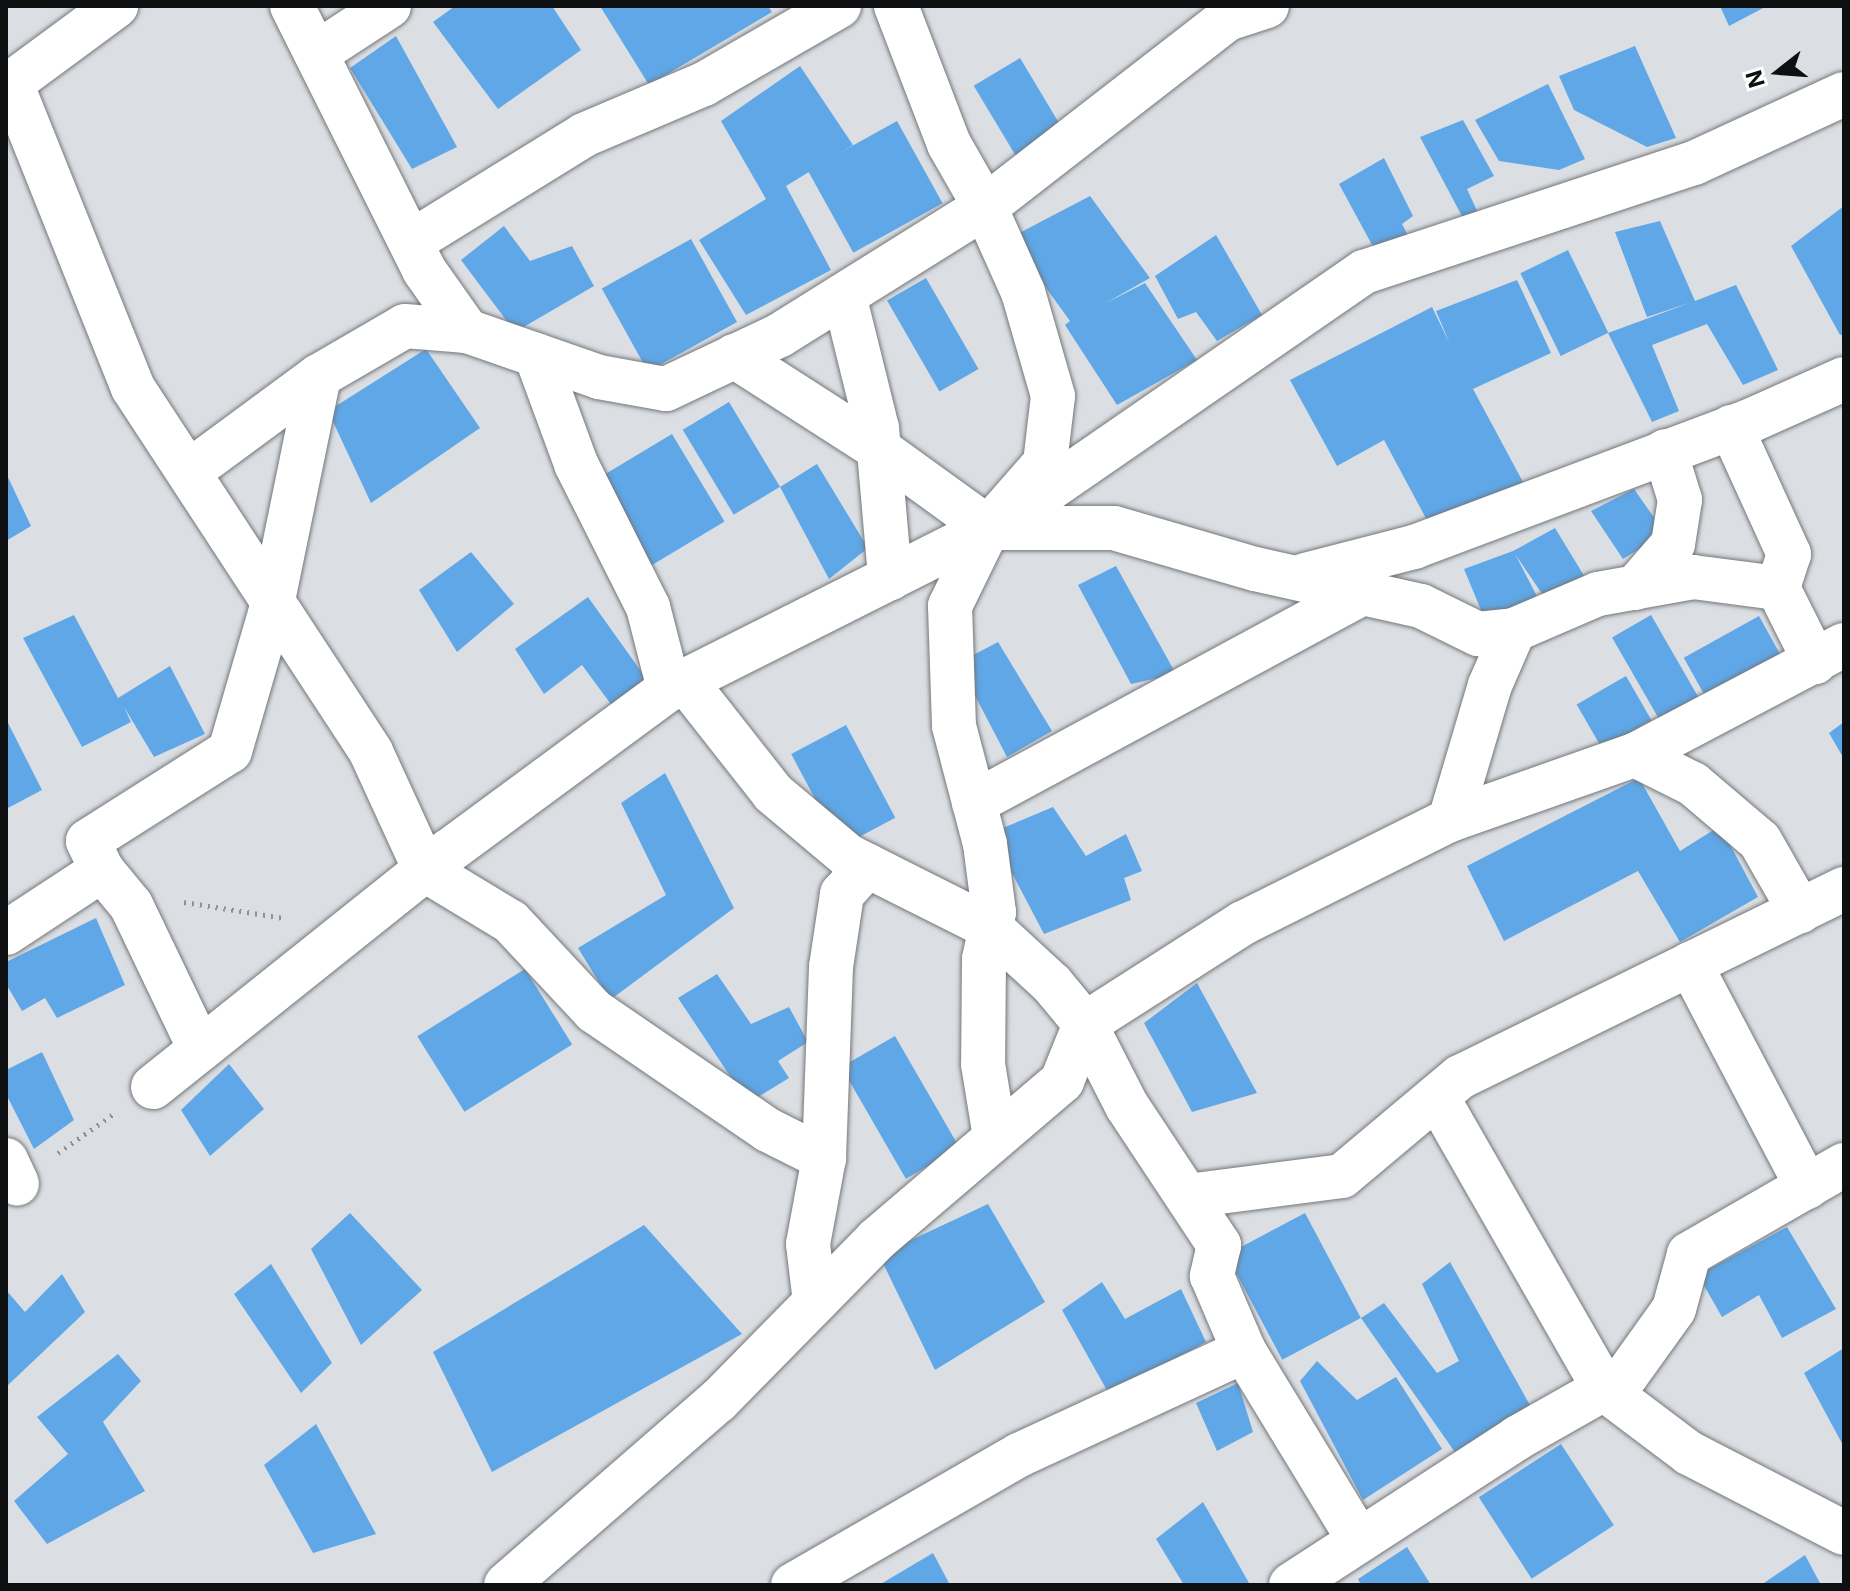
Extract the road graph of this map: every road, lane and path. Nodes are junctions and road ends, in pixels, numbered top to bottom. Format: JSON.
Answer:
{"nodes":[{"id":1,"x":116,"y":6,"type":"edge"},
{"id":2,"x":292,"y":6,"type":"edge"},
{"id":3,"x":389,"y":6,"type":"edge"},
{"id":4,"x":839,"y":6,"type":"edge"},
{"id":5,"x":896,"y":6,"type":"edge"},
{"id":6,"x":1240,"y":10,"type":"edge"},
{"id":7,"x":317,"y":53,"type":"junction"},
{"id":8,"x":9,"y":85,"type":"edge"},
{"id":9,"x":1844,"y":94,"type":"edge"},
{"id":10,"x":985,"y":207,"type":"junction"},
{"id":11,"x":411,"y":242,"type":"junction"},
{"id":12,"x":844,"y":295,"type":"junction"},
{"id":13,"x":467,"y":331,"type":"junction"},
{"id":14,"x":536,"y":355,"type":"junction"},
{"id":15,"x":734,"y":356,"type":"junction"},
{"id":16,"x":319,"y":376,"type":"junction"},
{"id":17,"x":1844,"y":379,"type":"edge"},
{"id":18,"x":1731,"y":427,"type":"junction"},
{"id":19,"x":879,"y":449,"type":"junction"},
{"id":20,"x":1665,"y":451,"type":"junction"},
{"id":21,"x":190,"y":471,"type":"junction"},
{"id":22,"x":988,"y":528,"type":"junction"},
{"id":23,"x":1295,"y":577,"type":"junction"},
{"id":24,"x":890,"y":578,"type":"junction"},
{"id":25,"x":1635,"y":588,"type":"junction"},
{"id":26,"x":1778,"y":588,"type":"junction"},
{"id":27,"x":271,"y":593,"type":"junction"},
{"id":28,"x":1363,"y":593,"type":"junction"},
{"id":29,"x":1514,"y":630,"type":"junction"},
{"id":30,"x":1830,"y":654,"type":"edge"},
{"id":31,"x":677,"y":685,"type":"junction"},
{"id":32,"x":1635,"y":755,"type":"junction"},
{"id":33,"x":974,"y":803,"type":"junction"},
{"id":34,"x":1450,"y":820,"type":"junction"},
{"id":35,"x":867,"y":866,"type":"junction"},
{"id":36,"x":425,"y":870,"type":"junction"},
{"id":37,"x":111,"y":881,"type":"junction"},
{"id":38,"x":1844,"y":889,"type":"edge"},
{"id":39,"x":1800,"y":911,"type":"junction"},
{"id":40,"x":991,"y":928,"type":"junction"},
{"id":41,"x":351,"y":929,"type":"junction"},
{"id":42,"x":6,"y":933,"type":"edge"},
{"id":43,"x":1690,"y":964,"type":"junction"},
{"id":44,"x":1085,"y":1024,"type":"junction"},
{"id":45,"x":200,"y":1049,"type":"junction"},
{"id":46,"x":153,"y":1087,"type":"joint"},
{"id":47,"x":1437,"y":1097,"type":"junction"},
{"id":48,"x":995,"y":1137,"type":"junction"},
{"id":49,"x":824,"y":1158,"type":"junction"},
{"id":50,"x":1844,"y":1165,"type":"edge"},
{"id":51,"x":11,"y":1172,"type":"edge"},
{"id":52,"x":1807,"y":1187,"type":"junction"},
{"id":53,"x":1188,"y":1196,"type":"junction"},
{"id":54,"x":815,"y":1302,"type":"junction"},
{"id":55,"x":1244,"y":1351,"type":"junction"},
{"id":56,"x":1604,"y":1389,"type":"junction"},
{"id":57,"x":1844,"y":1533,"type":"edge"},
{"id":58,"x":1343,"y":1562,"type":"edge"},
{"id":59,"x":506,"y":1585,"type":"edge"},
{"id":60,"x":793,"y":1585,"type":"edge"},
{"id":61,"x":1291,"y":1585,"type":"edge"}],
"edges":[{"from":1,"to":8,"type":"street"},
{"from":2,"to":7,"type":"street"},
{"from":3,"to":7,"type":"street"},
{"from":4,"to":11,"type":"street"},
{"from":5,"to":10,"type":"street"},
{"from":6,"to":10,"type":"street"},
{"from":7,"to":11,"type":"street"},
{"from":8,"to":21,"type":"street"},
{"from":9,"to":22,"type":"street"},
{"from":10,"to":12,"type":"street"},
{"from":10,"to":22,"type":"street"},
{"from":11,"to":13,"type":"street"},
{"from":12,"to":15,"type":"street"},
{"from":12,"to":19,"type":"street"},
{"from":13,"to":14,"type":"street"},
{"from":13,"to":16,"type":"street"},
{"from":14,"to":15,"type":"street"},
{"from":14,"to":31,"type":"street"},
{"from":15,"to":19,"type":"street"},
{"from":16,"to":21,"type":"street"},
{"from":16,"to":27,"type":"street"},
{"from":17,"to":18,"type":"street"},
{"from":18,"to":20,"type":"street"},
{"from":18,"to":26,"type":"street"},
{"from":19,"to":22,"type":"street"},
{"from":19,"to":24,"type":"street"},
{"from":20,"to":23,"type":"street"},
{"from":20,"to":25,"type":"street"},
{"from":21,"to":27,"type":"street"},
{"from":22,"to":23,"type":"street"},
{"from":22,"to":24,"type":"street"},
{"from":22,"to":33,"type":"street"},
{"from":23,"to":28,"type":"street"},
{"from":24,"to":31,"type":"street"},
{"from":25,"to":26,"type":"street"},
{"from":25,"to":29,"type":"street"},
{"from":26,"to":30,"type":"street"},
{"from":27,"to":36,"type":"street"},
{"from":27,"to":37,"type":"street"},
{"from":28,"to":29,"type":"street"},
{"from":28,"to":33,"type":"street"},
{"from":29,"to":34,"type":"street"},
{"from":30,"to":32,"type":"street"},
{"from":31,"to":35,"type":"street"},
{"from":31,"to":36,"type":"street"},
{"from":32,"to":34,"type":"street"},
{"from":32,"to":39,"type":"street"},
{"from":33,"to":40,"type":"street"},
{"from":34,"to":44,"type":"street"},
{"from":35,"to":40,"type":"street"},
{"from":35,"to":49,"type":"street"},
{"from":36,"to":41,"type":"street"},
{"from":36,"to":49,"type":"street"},
{"from":37,"to":41,"type":"path"},
{"from":37,"to":42,"type":"street"},
{"from":37,"to":45,"type":"street"},
{"from":38,"to":39,"type":"street"},
{"from":39,"to":43,"type":"street"},
{"from":40,"to":44,"type":"street"},
{"from":40,"to":48,"type":"street"},
{"from":41,"to":45,"type":"street"},
{"from":43,"to":47,"type":"street"},
{"from":43,"to":52,"type":"street"},
{"from":44,"to":48,"type":"street"},
{"from":44,"to":53,"type":"street"},
{"from":45,"to":46,"type":"street"},
{"from":46,"to":51,"type":"path"},
{"from":47,"to":53,"type":"street"},
{"from":47,"to":56,"type":"street"},
{"from":48,"to":54,"type":"street"},
{"from":49,"to":54,"type":"street"},
{"from":50,"to":52,"type":"street"},
{"from":52,"to":56,"type":"street"},
{"from":53,"to":55,"type":"street"},
{"from":54,"to":59,"type":"street"},
{"from":55,"to":58,"type":"street"},
{"from":55,"to":60,"type":"street"},
{"from":56,"to":57,"type":"street"},
{"from":56,"to":58,"type":"street"},
{"from":58,"to":61,"type":"street"}]}
